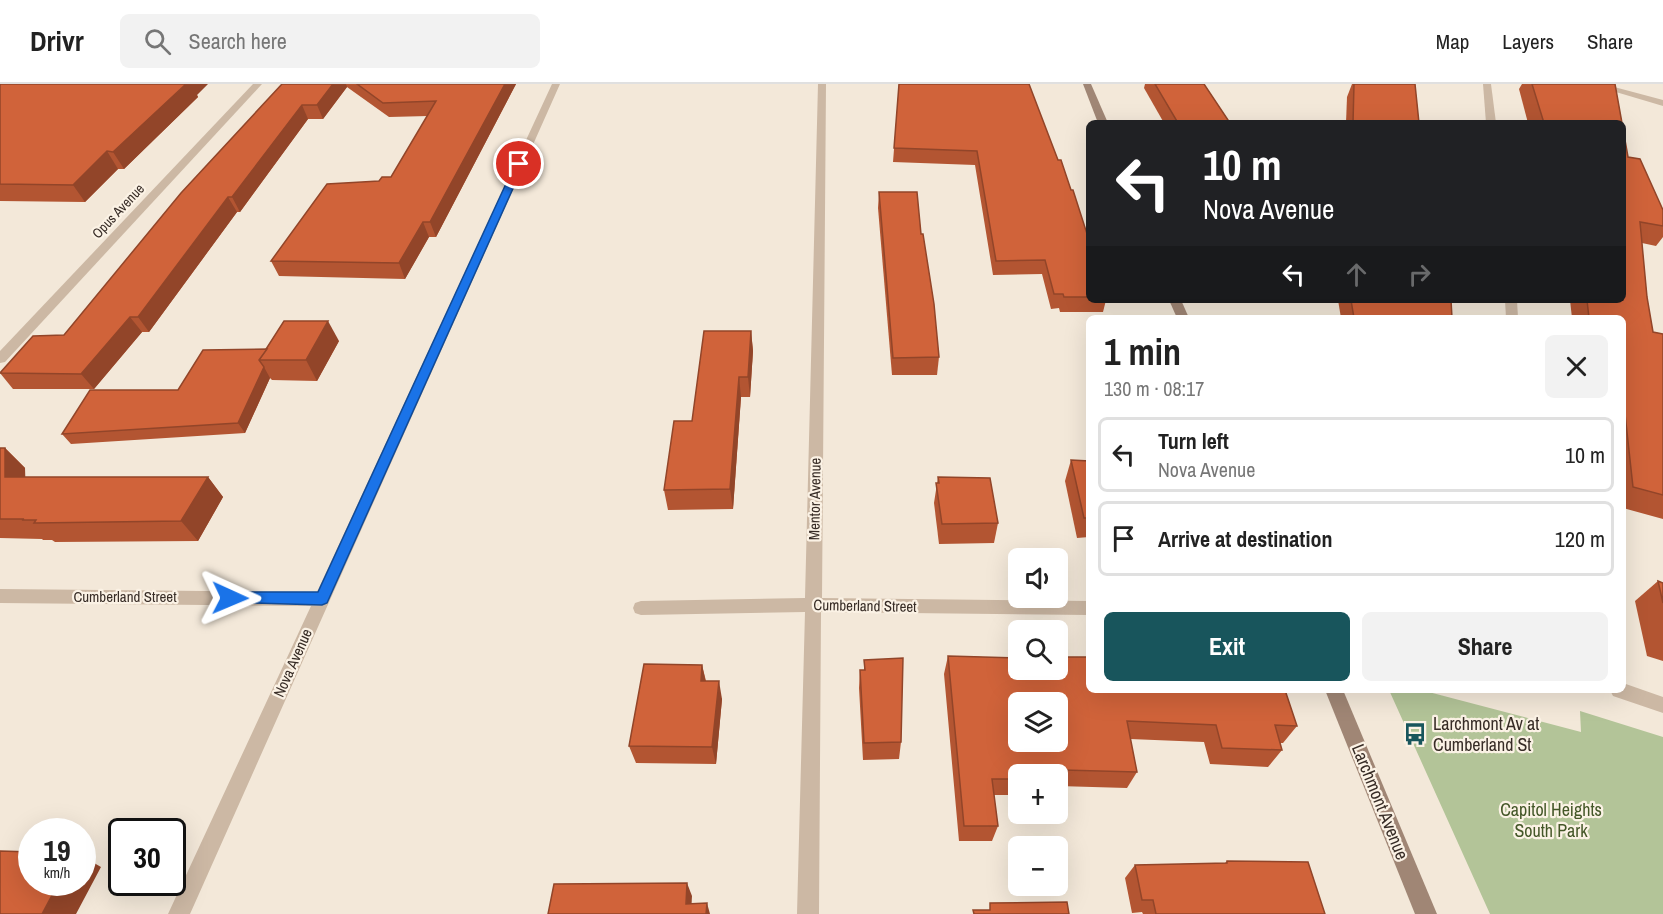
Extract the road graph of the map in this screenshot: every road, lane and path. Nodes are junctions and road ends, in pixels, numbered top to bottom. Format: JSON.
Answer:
{"nodes":[{"id":1,"x":258,"y":84,"type":"edge"},
{"id":2,"x":556,"y":84,"type":"edge"},
{"id":3,"x":822,"y":84,"type":"edge"},
{"id":4,"x":1087,"y":84,"type":"edge"},
{"id":5,"x":1487,"y":84,"type":"edge"},
{"id":6,"x":1593,"y":84,"type":"edge"},
{"id":7,"x":1663,"y":103,"type":"edge"},
{"id":8,"x":1102,"y":120,"type":"edge"},
{"id":9,"x":1491,"y":120,"type":"edge"},
{"id":10,"x":0,"y":359,"type":"edge"},
{"id":11,"x":0,"y":596,"type":"edge"},
{"id":12,"x":322,"y":599,"type":"junction"},
{"id":13,"x":814,"y":605,"type":"junction"},
{"id":14,"x":641,"y":608,"type":"dead end"},
{"id":15,"x":1086,"y":608,"type":"edge"},
{"id":16,"x":1336,"y":693,"type":"edge"},
{"id":17,"x":1626,"y":693,"type":"edge"},
{"id":18,"x":1663,"y":705,"type":"edge"},
{"id":19,"x":179,"y":914,"type":"edge"},
{"id":20,"x":808,"y":914,"type":"edge"},
{"id":21,"x":1426,"y":914,"type":"edge"}],
"edges":[{"from":1,"to":10,"type":"street","name":"Opus Avenue"},
{"from":2,"to":12,"type":"street","name":"Nova Avenue"},
{"from":3,"to":13,"type":"street","name":"Mentor Avenue"},
{"from":4,"to":8,"type":"street"},
{"from":5,"to":9,"type":"street"},
{"from":6,"to":7,"type":"street"},
{"from":11,"to":12,"type":"street","name":"Cumberland Street"},
{"from":12,"to":19,"type":"street","name":"Nova Avenue"},
{"from":13,"to":14,"type":"street","name":"Cumberland Street"},
{"from":13,"to":15,"type":"street","name":"Cumberland Street"},
{"from":13,"to":20,"type":"street","name":"Mentor Avenue"},
{"from":16,"to":21,"type":"street","name":"Larchmont Avenue"},
{"from":17,"to":18,"type":"street"}]}
